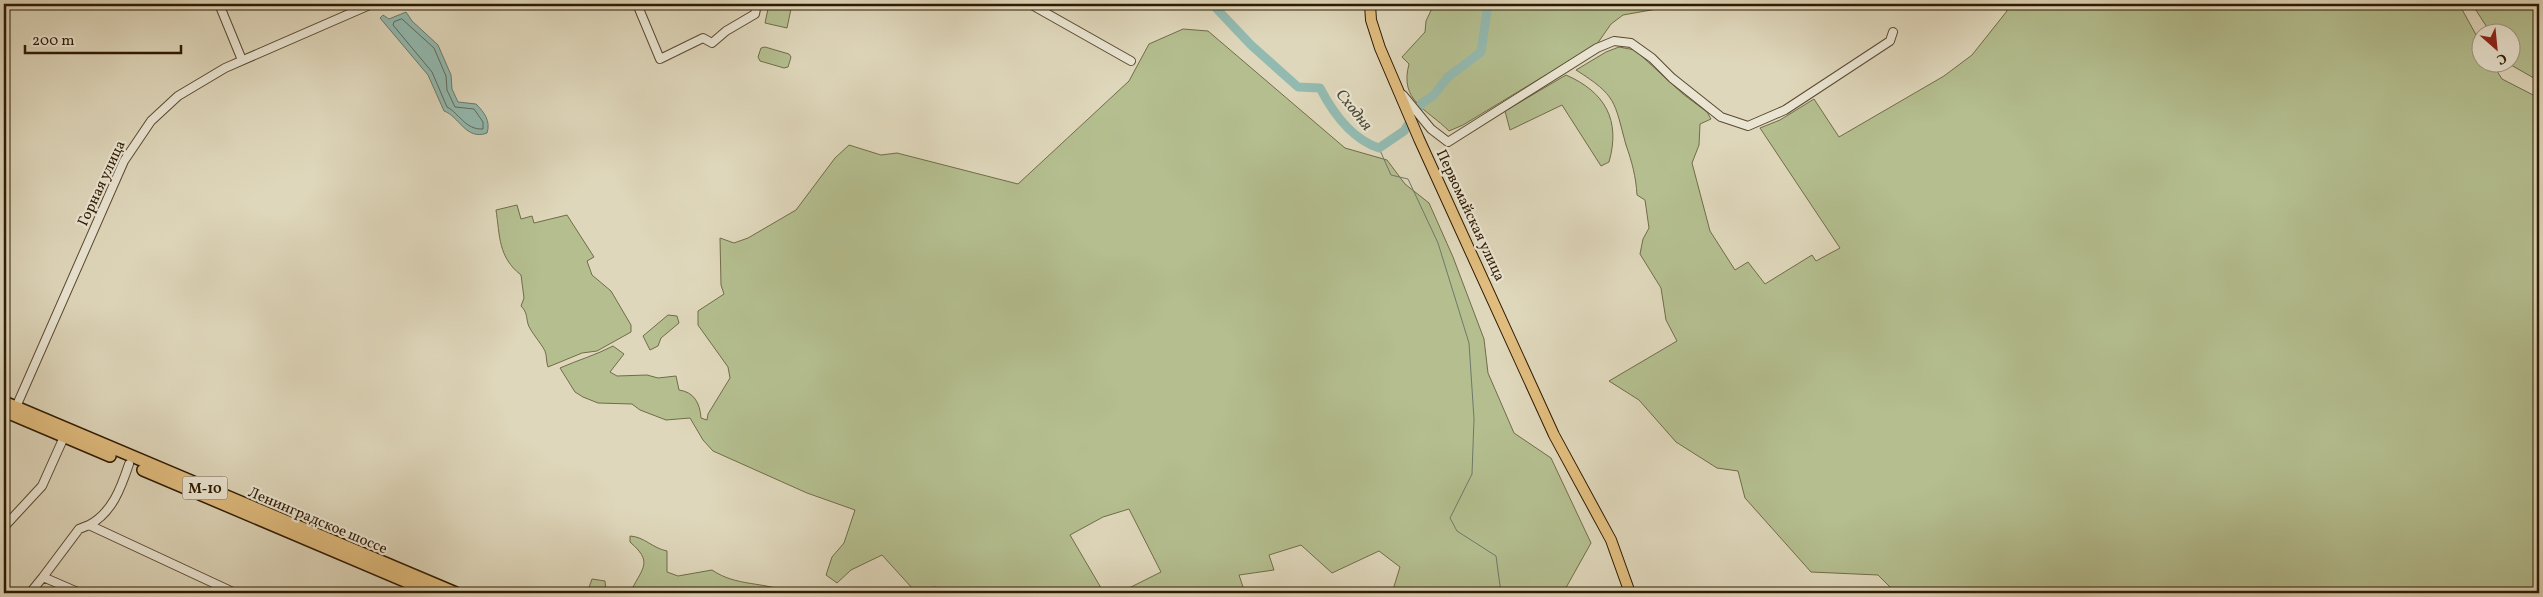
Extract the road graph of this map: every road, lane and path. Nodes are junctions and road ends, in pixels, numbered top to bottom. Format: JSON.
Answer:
{"nodes":[{"id":1,"x":219,"y":4,"type":"edge"},
{"id":2,"x":372,"y":4,"type":"edge"},
{"id":3,"x":637,"y":4,"type":"edge"},
{"id":4,"x":757,"y":4,"type":"edge"},
{"id":5,"x":1030,"y":4,"type":"edge"},
{"id":6,"x":1370,"y":4,"type":"edge"},
{"id":7,"x":1893,"y":32,"type":"dead end"},
{"id":8,"x":242,"y":60,"type":"junction"},
{"id":9,"x":1131,"y":61,"type":"dead end"},
{"id":10,"x":1408,"y":106,"type":"junction"},
{"id":11,"x":4,"y":402,"type":"edge"},
{"id":12,"x":16,"y":408,"type":"junction"},
{"id":13,"x":4,"y":411,"type":"edge"},
{"id":14,"x":64,"y":437,"type":"junction"},
{"id":15,"x":129,"y":464,"type":"junction"},
{"id":16,"x":89,"y":525,"type":"junction"},
{"id":17,"x":4,"y":527,"type":"edge"},
{"id":18,"x":43,"y":577,"type":"junction"},
{"id":19,"x":30,"y":593,"type":"edge"},
{"id":20,"x":80,"y":593,"type":"edge"},
{"id":21,"x":235,"y":593,"type":"edge"},
{"id":22,"x":433,"y":593,"type":"edge"},
{"id":23,"x":456,"y":593,"type":"edge"},
{"id":24,"x":1630,"y":593,"type":"edge"}],
"edges":[{"from":1,"to":8,"type":"street"},
{"from":2,"to":8,"type":"street","name":"Горная улица"},
{"from":3,"to":4,"type":"street"},
{"from":5,"to":9,"type":"street"},
{"from":6,"to":10,"type":"main road","name":"Первомайская улица"},
{"from":7,"to":10,"type":"street"},
{"from":8,"to":12,"type":"street","name":"Горная улица"},
{"from":10,"to":24,"type":"main road","name":"Первомайская улица"},
{"from":11,"to":12,"type":"highway","name":"Ленинградское шоссе","number":"М-10"},
{"from":12,"to":23,"type":"highway","name":"Ленинградское шоссе","number":"М-10"},
{"from":13,"to":14,"type":"highway","name":"Ленинградское шоссе","number":"М-10"},
{"from":14,"to":15,"type":"highway","name":"Ленинградское шоссе","number":"М-10"},
{"from":14,"to":17,"type":"street"},
{"from":15,"to":16,"type":"street"},
{"from":15,"to":22,"type":"highway","name":"Ленинградское шоссе","number":"М-10"},
{"from":16,"to":18,"type":"street"},
{"from":16,"to":21,"type":"street"},
{"from":18,"to":19,"type":"street"},
{"from":18,"to":20,"type":"street"}]}
